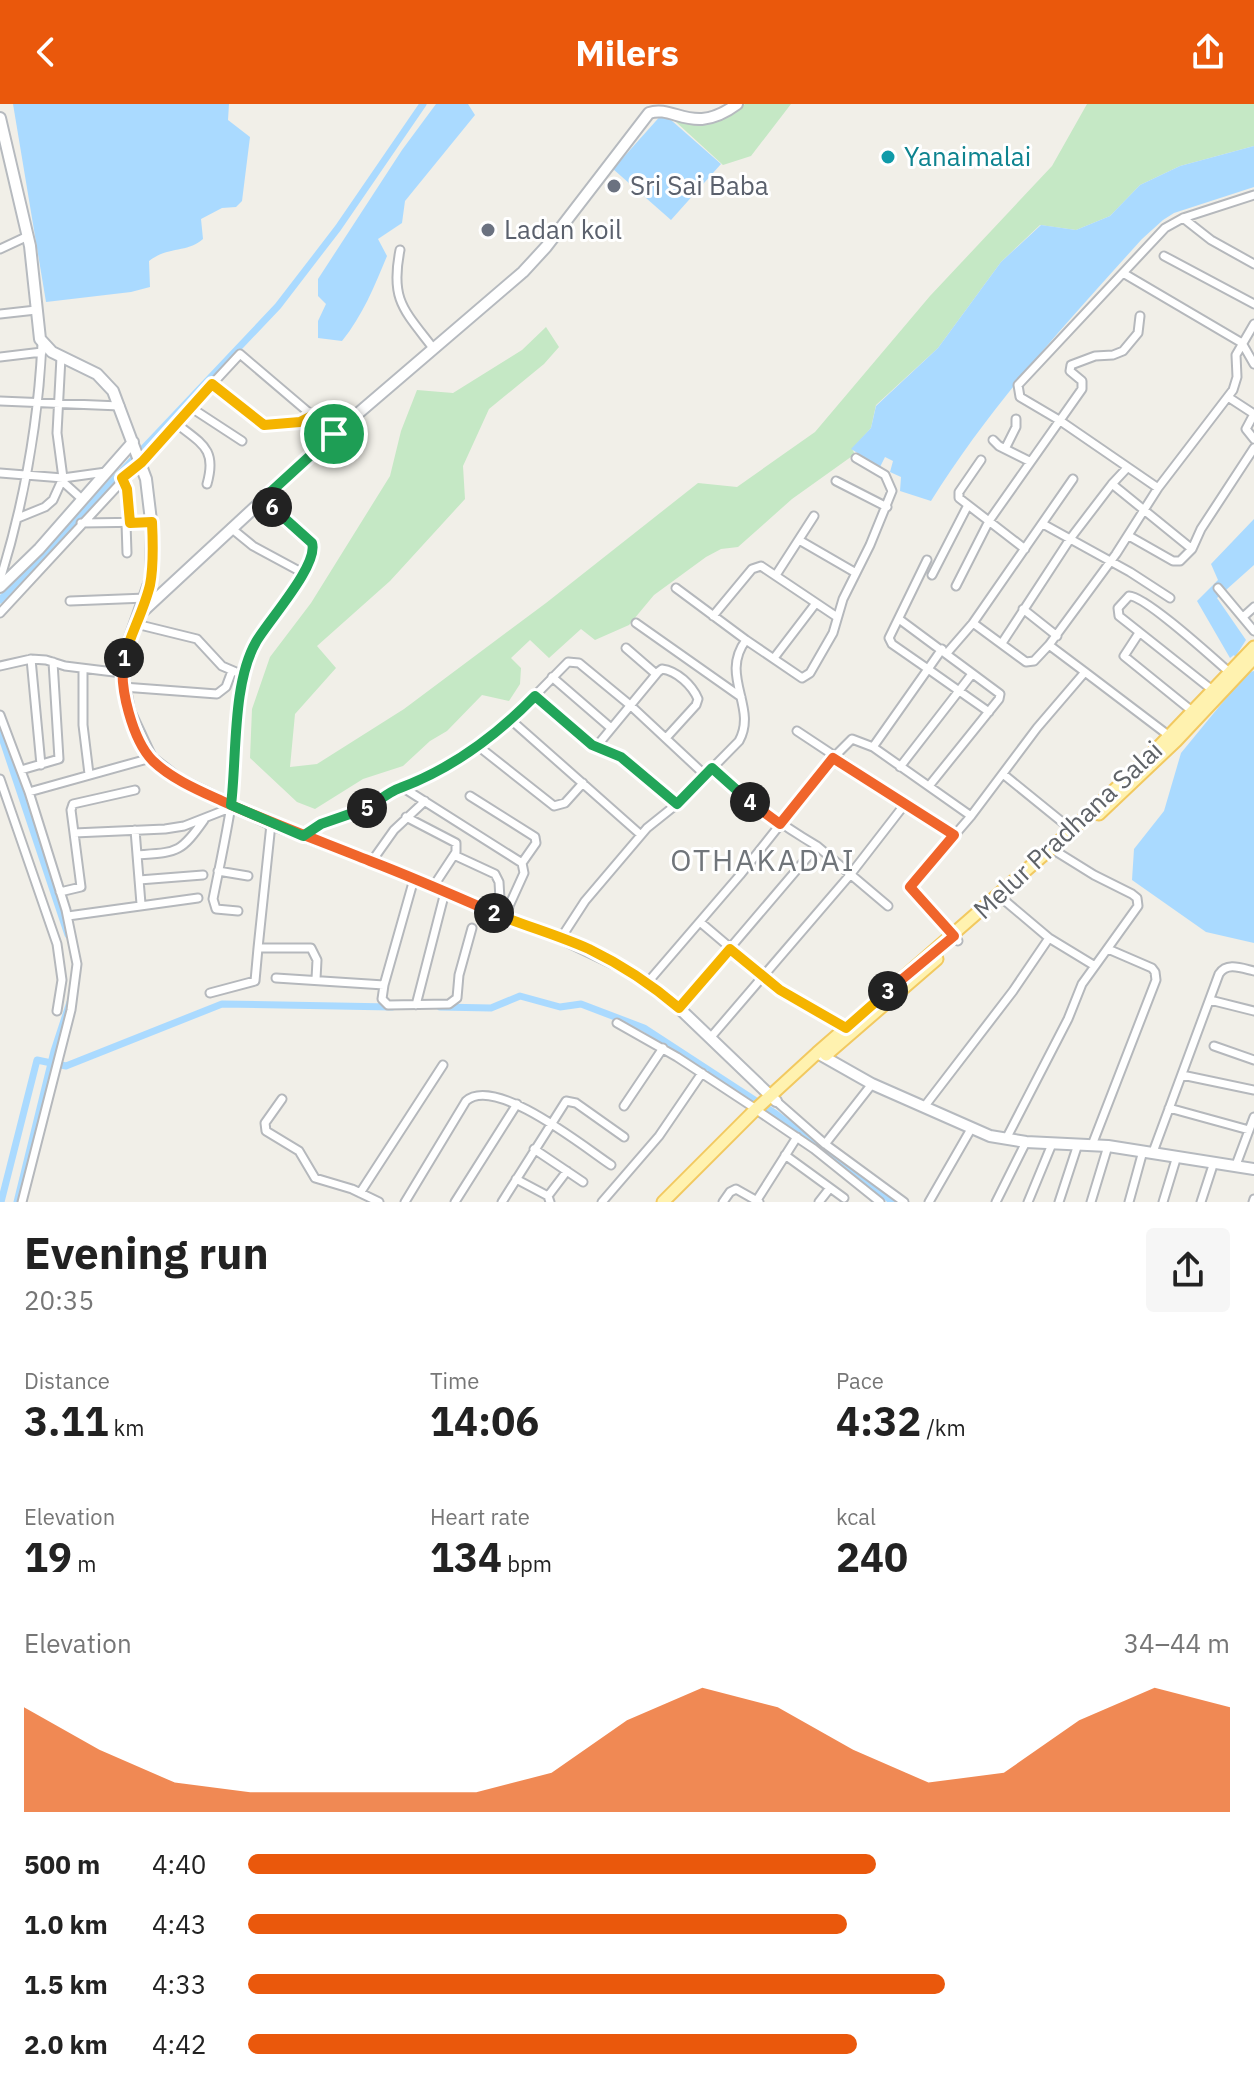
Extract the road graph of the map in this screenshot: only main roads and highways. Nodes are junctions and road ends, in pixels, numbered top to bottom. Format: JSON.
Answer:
{"nodes":[{"id":1,"x":737,"y":104,"type":"edge"},
{"id":2,"x":0,"y":118,"type":"edge"},
{"id":3,"x":134,"y":445,"type":"junction"},
{"id":4,"x":0,"y":587,"type":"edge"},
{"id":5,"x":137,"y":620,"type":"junction"},
{"id":6,"x":1254,"y":647,"type":"edge"},
{"id":7,"x":1241,"y":665,"type":"edge"},
{"id":8,"x":1173,"y":739,"type":"junction"},
{"id":9,"x":956,"y":938,"type":"junction"},
{"id":10,"x":821,"y":1055,"type":"junction"},
{"id":11,"x":765,"y":1105,"type":"junction"},
{"id":12,"x":1254,"y":1169,"type":"edge"},
{"id":13,"x":663,"y":1202,"type":"edge"},
{"id":14,"x":673,"y":1202,"type":"edge"}],
"edges":[{"from":1,"to":5,"type":"main road"},
{"from":2,"to":3,"type":"main road"},
{"from":3,"to":4,"type":"main road"},
{"from":3,"to":5,"type":"main road"},
{"from":5,"to":11,"type":"main road"},
{"from":6,"to":7,"type":"main road","name":"Melur Pradhana Salai"},
{"from":7,"to":8,"type":"main road","name":"Melur Pradhana Salai"},
{"from":7,"to":8,"type":"main road","name":"Melur Pradhana Salai"},
{"from":8,"to":9,"type":"main road","name":"Melur Pradhana Salai"},
{"from":8,"to":9,"type":"main road","name":"Melur Pradhana Salai"},
{"from":9,"to":10,"type":"main road","name":"Melur Pradhana Salai"},
{"from":9,"to":10,"type":"main road","name":"Melur Pradhana Salai"},
{"from":10,"to":11,"type":"main road","name":"Melur Pradhana Salai"},
{"from":10,"to":12,"type":"main road"},
{"from":11,"to":13,"type":"main road","name":"Melur Pradhana Salai"},
{"from":11,"to":14,"type":"main road","name":"Melur Pradhana Salai"}]}
